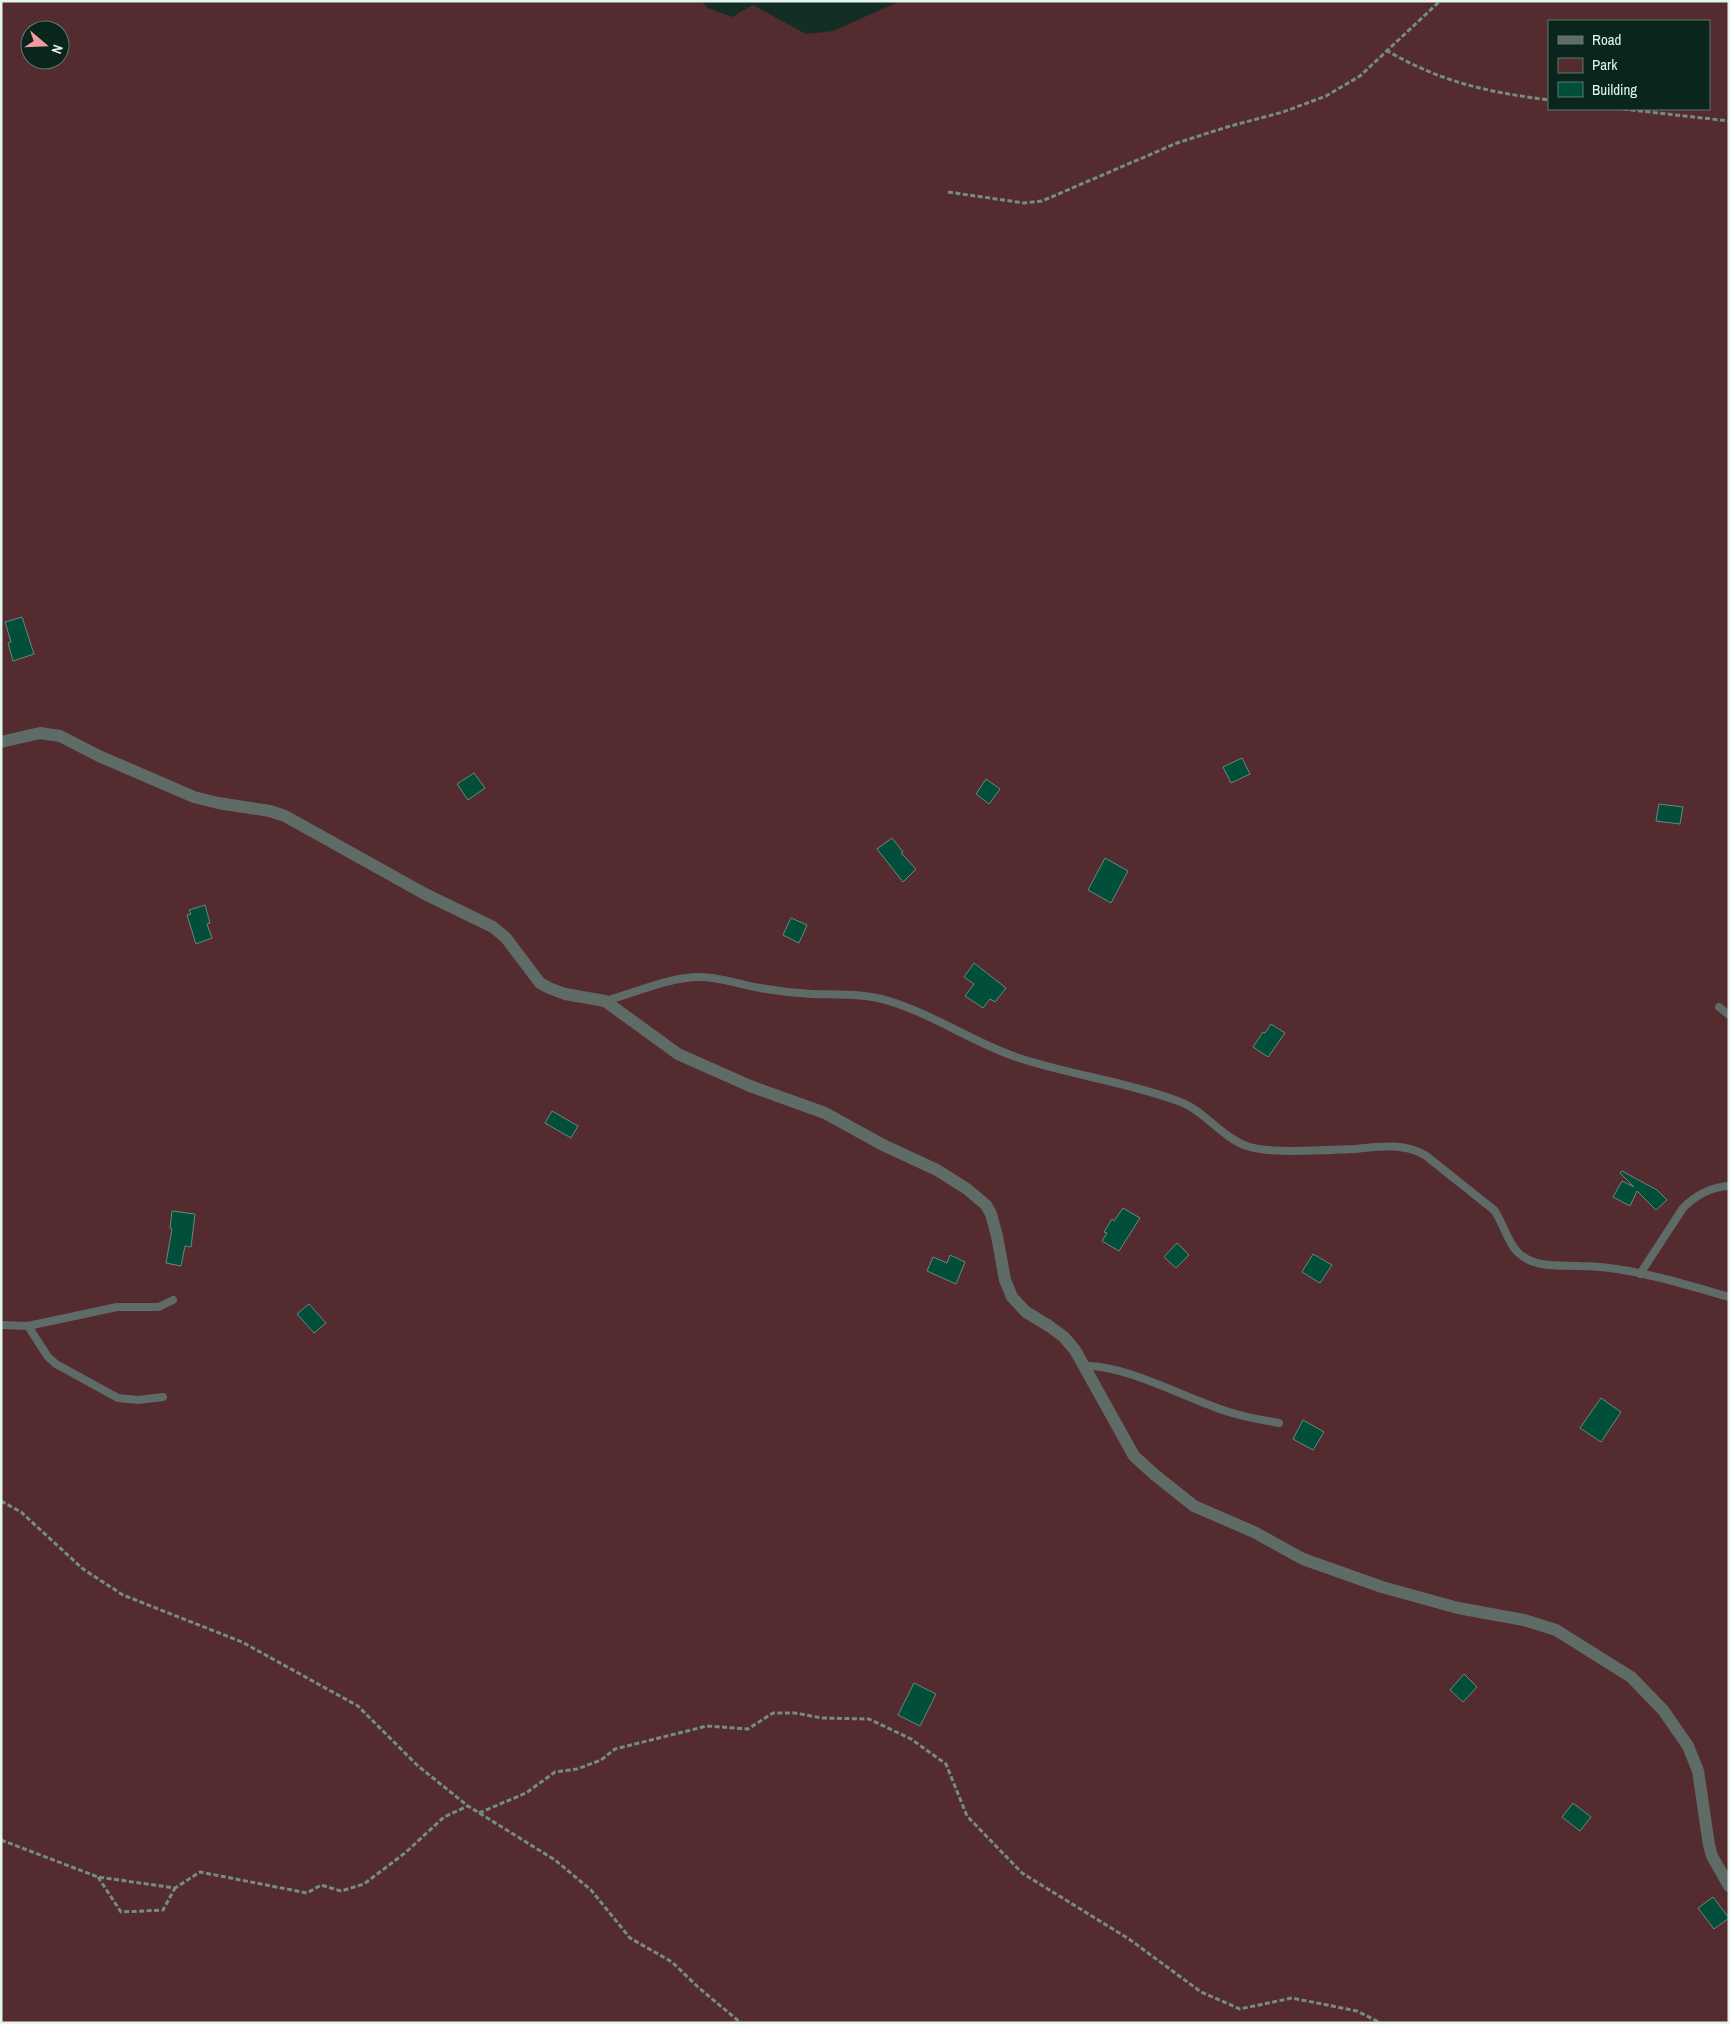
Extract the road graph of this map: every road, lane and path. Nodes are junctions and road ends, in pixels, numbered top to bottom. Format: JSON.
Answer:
{"nodes":[{"id":1,"x":1440,"y":1,"type":"edge"},
{"id":2,"x":1386,"y":50,"type":"junction"},
{"id":3,"x":1548,"y":100,"type":"edge"},
{"id":4,"x":1632,"y":110,"type":"edge"},
{"id":5,"x":1729,"y":121,"type":"edge"},
{"id":6,"x":948,"y":192,"type":"dead end"},
{"id":7,"x":1,"y":742,"type":"edge"},
{"id":8,"x":605,"y":1001,"type":"junction"},
{"id":9,"x":1718,"y":1007,"type":"dead end"},
{"id":10,"x":1729,"y":1015,"type":"edge"},
{"id":11,"x":1729,"y":1186,"type":"edge"},
{"id":12,"x":1640,"y":1274,"type":"junction"},
{"id":13,"x":1729,"y":1297,"type":"edge"},
{"id":14,"x":173,"y":1300,"type":"dead end"},
{"id":15,"x":1,"y":1325,"type":"edge"},
{"id":16,"x":28,"y":1326,"type":"junction"},
{"id":17,"x":1085,"y":1366,"type":"junction"},
{"id":18,"x":163,"y":1397,"type":"dead end"},
{"id":19,"x":1279,"y":1423,"type":"dead end"},
{"id":20,"x":1,"y":1501,"type":"edge"},
{"id":21,"x":468,"y":1806,"type":"junction"},
{"id":22,"x":479,"y":1812,"type":"junction"},
{"id":23,"x":1,"y":1840,"type":"edge"},
{"id":24,"x":98,"y":1877,"type":"junction"},
{"id":25,"x":1729,"y":1886,"type":"edge"},
{"id":26,"x":175,"y":1888,"type":"junction"},
{"id":27,"x":741,"y":2023,"type":"edge"},
{"id":28,"x":1381,"y":2023,"type":"edge"}],
"edges":[{"from":1,"to":2,"type":"path"},
{"from":2,"to":3,"type":"path"},
{"from":2,"to":6,"type":"path"},
{"from":4,"to":5,"type":"path"},
{"from":7,"to":8,"type":"street"},
{"from":8,"to":12,"type":"lane"},
{"from":8,"to":17,"type":"street"},
{"from":9,"to":10,"type":"lane"},
{"from":11,"to":12,"type":"lane"},
{"from":12,"to":13,"type":"lane"},
{"from":14,"to":16,"type":"lane"},
{"from":15,"to":16,"type":"lane"},
{"from":16,"to":18,"type":"lane"},
{"from":17,"to":19,"type":"lane"},
{"from":17,"to":25,"type":"street"},
{"from":20,"to":21,"type":"path"},
{"from":21,"to":22,"type":"path"},
{"from":21,"to":26,"type":"path"},
{"from":22,"to":27,"type":"path"},
{"from":22,"to":28,"type":"path"},
{"from":23,"to":24,"type":"path"},
{"from":24,"to":26,"type":"path"},
{"from":24,"to":26,"type":"path"}]}
